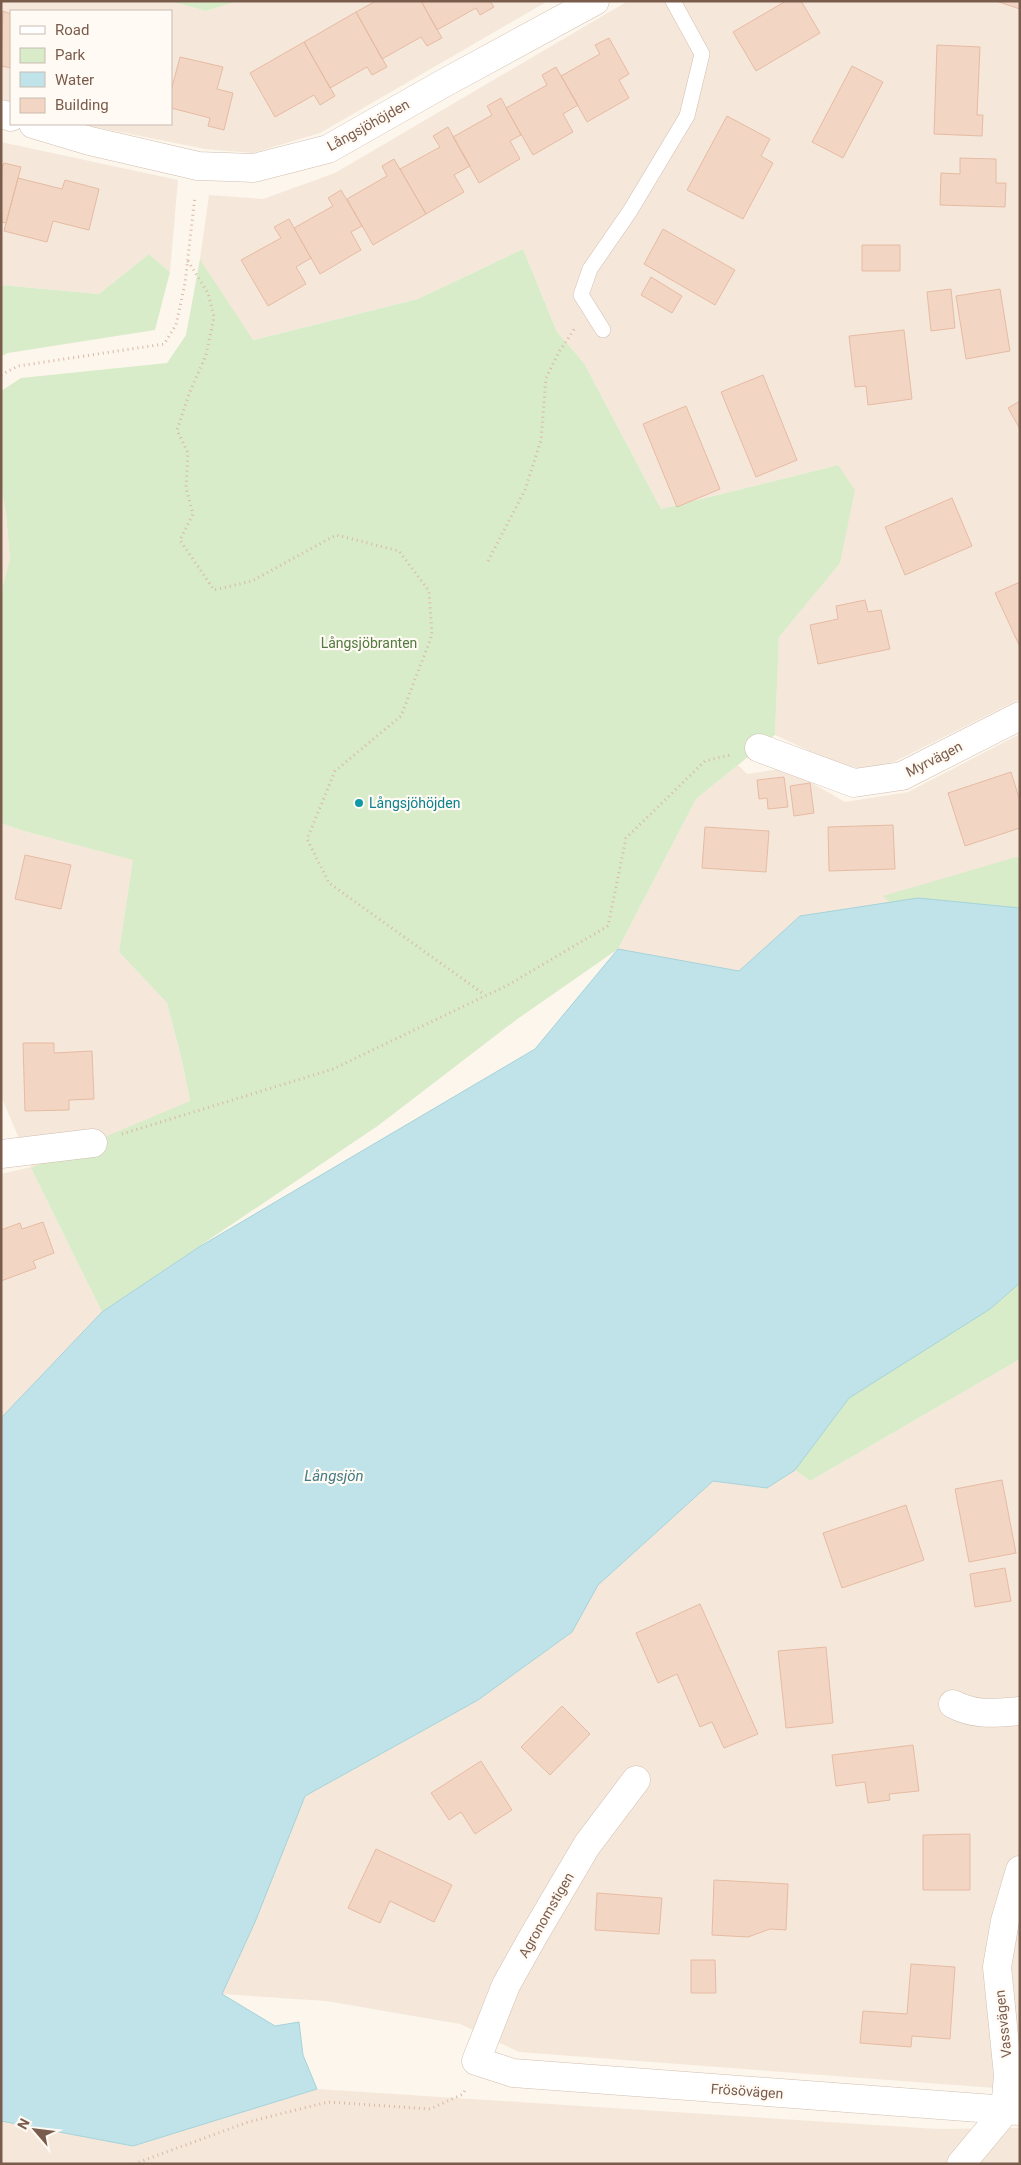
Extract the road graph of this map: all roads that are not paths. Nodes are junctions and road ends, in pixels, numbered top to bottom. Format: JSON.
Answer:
{"nodes":[{"id":1,"x":595,"y":1,"type":"edge"},
{"id":2,"x":673,"y":1,"type":"edge"},
{"id":3,"x":36,"y":125,"type":"edge"},
{"id":4,"x":603,"y":330,"type":"dead end"},
{"id":5,"x":1020,"y":716,"type":"edge"},
{"id":6,"x":759,"y":748,"type":"road end"},
{"id":7,"x":92,"y":1143,"type":"road end"},
{"id":8,"x":1,"y":1154,"type":"edge"},
{"id":9,"x":953,"y":1704,"type":"dead end"},
{"id":10,"x":1020,"y":1711,"type":"edge"},
{"id":11,"x":636,"y":1780,"type":"dead end"},
{"id":12,"x":1020,"y":1870,"type":"edge"},
{"id":13,"x":476,"y":2061,"type":"joint"},
{"id":14,"x":1013,"y":2111,"type":"edge"},
{"id":15,"x":961,"y":2164,"type":"edge"}],
"edges":[{"from":1,"to":3,"type":"street","name":"Långsjöhöjden"},
{"from":2,"to":4,"type":"lane"},
{"from":5,"to":6,"type":"street","name":"Myrvägen"},
{"from":7,"to":8,"type":"street"},
{"from":9,"to":10,"type":"street"},
{"from":11,"to":13,"type":"street","name":"Agronomstigen"},
{"from":12,"to":14,"type":"street","name":"Vassvägen"},
{"from":13,"to":14,"type":"street","name":"Frösövägen"},
{"from":14,"to":15,"type":"street"}]}
